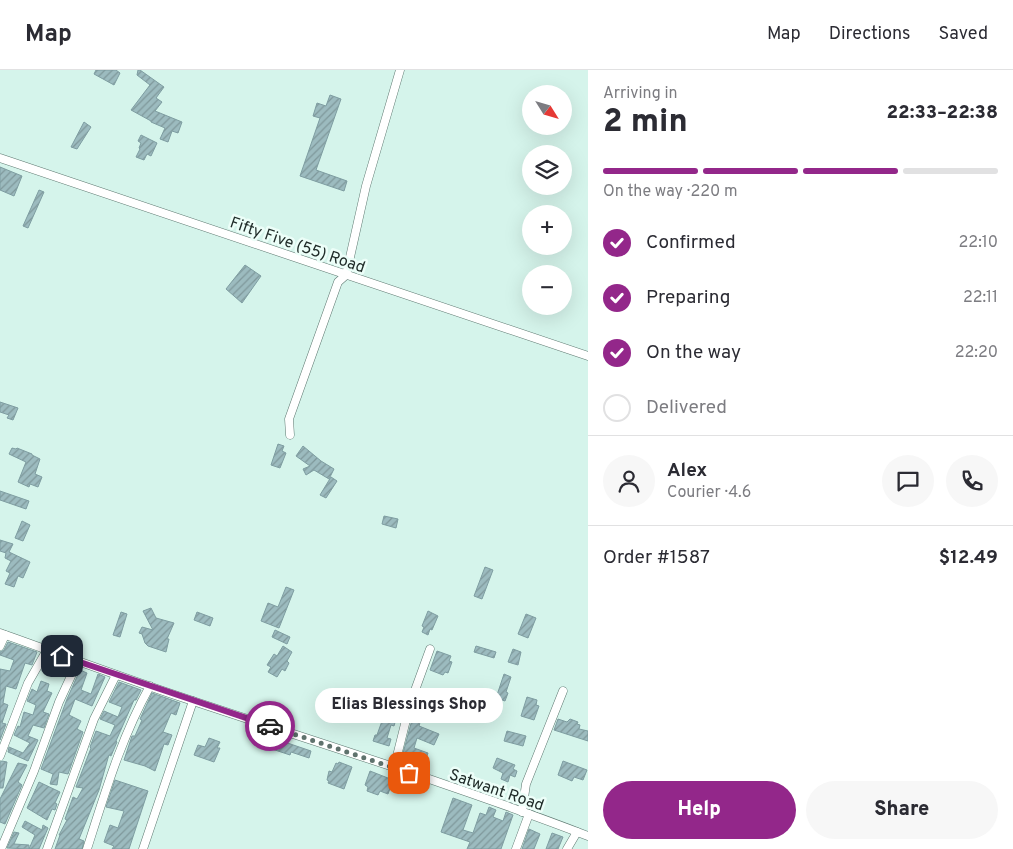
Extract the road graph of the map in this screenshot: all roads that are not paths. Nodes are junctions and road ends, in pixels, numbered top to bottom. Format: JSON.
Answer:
{"nodes":[{"id":1,"x":400,"y":70,"type":"edge"},
{"id":2,"x":0,"y":158,"type":"edge"},
{"id":3,"x":346,"y":275,"type":"junction"},
{"id":4,"x":588,"y":356,"type":"edge"},
{"id":5,"x":290,"y":435,"type":"dead end"},
{"id":6,"x":2,"y":634,"type":"edge"},
{"id":7,"x":0,"y":646,"type":"edge"},
{"id":8,"x":430,"y":649,"type":"dead end"},
{"id":9,"x":47,"y":650,"type":"junction"},
{"id":10,"x":78,"y":661,"type":"junction"},
{"id":11,"x":116,"y":675,"type":"junction"},
{"id":12,"x":150,"y":686,"type":"junction"},
{"id":13,"x":563,"y":691,"type":"dead end"},
{"id":14,"x":193,"y":701,"type":"junction"},
{"id":15,"x":0,"y":756,"type":"edge"},
{"id":16,"x":394,"y":768,"type":"junction"},
{"id":17,"x":526,"y":813,"type":"junction"},
{"id":18,"x":577,"y":832,"type":"junction"},
{"id":19,"x":588,"y":836,"type":"edge"},
{"id":20,"x":1,"y":849,"type":"edge"},
{"id":21,"x":47,"y":849,"type":"edge"},
{"id":22,"x":87,"y":849,"type":"edge"},
{"id":23,"x":143,"y":849,"type":"edge"},
{"id":24,"x":516,"y":849,"type":"edge"},
{"id":25,"x":567,"y":849,"type":"edge"}],
"edges":[{"from":1,"to":3,"type":"street"},
{"from":2,"to":3,"type":"street","name":"Fifty Five (55) Road"},
{"from":3,"to":4,"type":"street","name":"Fifty Five (55) Road"},
{"from":3,"to":5,"type":"street"},
{"from":6,"to":7,"type":"street"},
{"from":6,"to":9,"type":"street","name":"Satwant Road"},
{"from":8,"to":16,"type":"street"},
{"from":9,"to":10,"type":"street","name":"Satwant Road"},
{"from":9,"to":15,"type":"street"},
{"from":10,"to":11,"type":"street","name":"Satwant Road"},
{"from":10,"to":20,"type":"street"},
{"from":11,"to":12,"type":"street","name":"Satwant Road"},
{"from":11,"to":21,"type":"street"},
{"from":12,"to":14,"type":"street","name":"Satwant Road"},
{"from":12,"to":22,"type":"street"},
{"from":13,"to":17,"type":"street"},
{"from":14,"to":16,"type":"street","name":"Satwant Road"},
{"from":14,"to":23,"type":"street"},
{"from":16,"to":17,"type":"street","name":"Satwant Road"},
{"from":17,"to":18,"type":"street","name":"Satwant Road"},
{"from":17,"to":24,"type":"street"},
{"from":18,"to":19,"type":"street","name":"Satwant Road"},
{"from":18,"to":25,"type":"street"}]}
